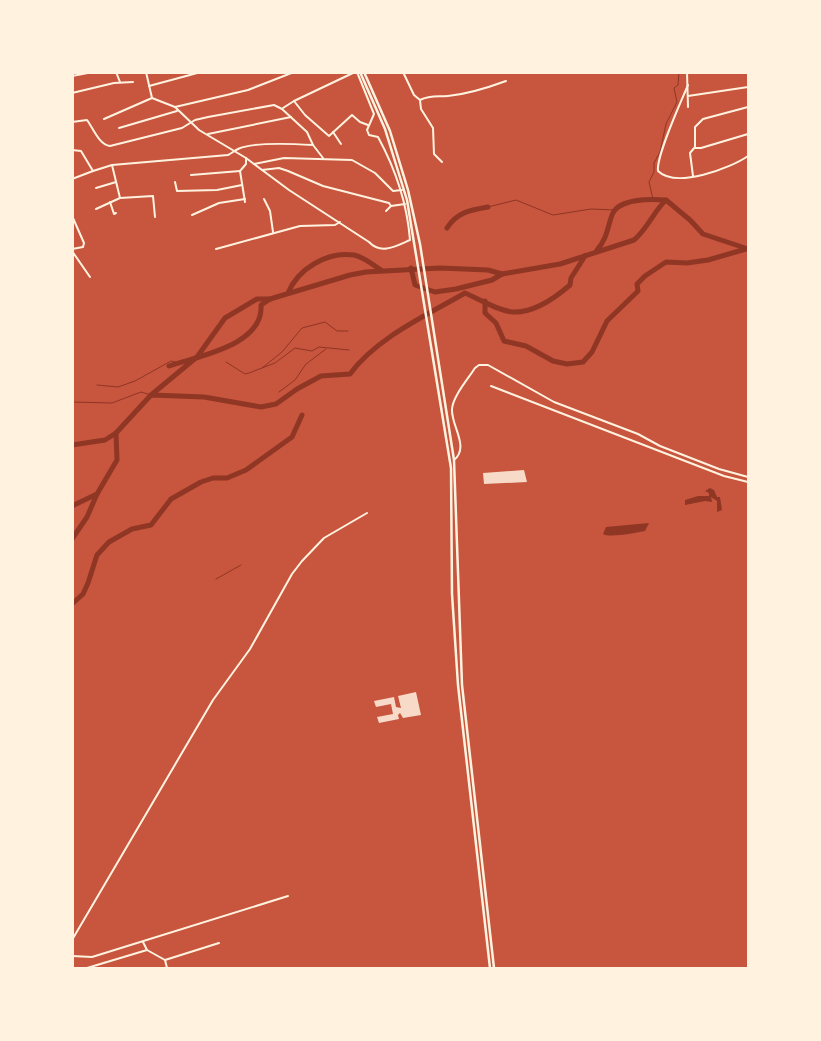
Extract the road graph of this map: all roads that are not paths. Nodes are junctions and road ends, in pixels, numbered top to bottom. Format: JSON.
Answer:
{"nodes":[{"id":1,"x":93,"y":72,"type":"edge"},
{"id":2,"x":116,"y":72,"type":"edge"},
{"id":3,"x":146,"y":72,"type":"edge"},
{"id":4,"x":201,"y":72,"type":"edge"},
{"id":5,"x":294,"y":72,"type":"edge"},
{"id":6,"x":357,"y":72,"type":"edge"},
{"id":7,"x":364,"y":72,"type":"edge"},
{"id":8,"x":402,"y":72,"type":"edge"},
{"id":9,"x":687,"y":72,"type":"edge"},
{"id":10,"x":72,"y":76,"type":"edge"},
{"id":11,"x":506,"y":81,"type":"dead end"},
{"id":12,"x":133,"y":82,"type":"dead end"},
{"id":13,"x":120,"y":83,"type":"junction"},
{"id":14,"x":688,"y":85,"type":"junction"},
{"id":15,"x":149,"y":86,"type":"junction"},
{"id":16,"x":748,"y":87,"type":"edge"},
{"id":17,"x":72,"y":93,"type":"edge"},
{"id":18,"x":688,"y":96,"type":"junction"},
{"id":19,"x":370,"y":97,"type":"junction"},
{"id":20,"x":152,"y":98,"type":"junction"},
{"id":21,"x":420,"y":100,"type":"junction"},
{"id":22,"x":294,"y":101,"type":"junction"},
{"id":23,"x":688,"y":106,"type":"dead end"},
{"id":24,"x":174,"y":107,"type":"junction"},
{"id":25,"x":748,"y":107,"type":"edge"},
{"id":26,"x":282,"y":109,"type":"junction"},
{"id":27,"x":178,"y":111,"type":"junction"},
{"id":28,"x":291,"y":117,"type":"junction"},
{"id":29,"x":104,"y":120,"type":"dead end"},
{"id":30,"x":72,"y":122,"type":"edge"},
{"id":31,"x":190,"y":124,"type":"junction"},
{"id":32,"x":369,"y":125,"type":"junction"},
{"id":33,"x":119,"y":128,"type":"dead end"},
{"id":34,"x":333,"y":132,"type":"junction"},
{"id":35,"x":748,"y":134,"type":"edge"},
{"id":36,"x":207,"y":135,"type":"junction"},
{"id":37,"x":341,"y":144,"type":"dead end"},
{"id":38,"x":313,"y":145,"type":"junction"},
{"id":39,"x":695,"y":148,"type":"junction"},
{"id":40,"x":72,"y":150,"type":"edge"},
{"id":41,"x":234,"y":152,"type":"junction"},
{"id":42,"x":395,"y":156,"type":"junction"},
{"id":43,"x":748,"y":156,"type":"edge"},
{"id":44,"x":389,"y":157,"type":"junction"},
{"id":45,"x":246,"y":158,"type":"junction"},
{"id":46,"x":323,"y":158,"type":"junction"},
{"id":47,"x":442,"y":162,"type":"dead end"},
{"id":48,"x":253,"y":164,"type":"junction"},
{"id":49,"x":112,"y":165,"type":"junction"},
{"id":50,"x":262,"y":170,"type":"junction"},
{"id":51,"x":93,"y":171,"type":"junction"},
{"id":52,"x":240,"y":171,"type":"junction"},
{"id":53,"x":191,"y":175,"type":"dead end"},
{"id":54,"x":693,"y":176,"type":"junction"},
{"id":55,"x":72,"y":179,"type":"edge"},
{"id":56,"x":116,"y":182,"type":"junction"},
{"id":57,"x":175,"y":182,"type":"dead end"},
{"id":58,"x":242,"y":185,"type":"junction"},
{"id":59,"x":96,"y":188,"type":"dead end"},
{"id":60,"x":403,"y":190,"type":"junction"},
{"id":61,"x":120,"y":198,"type":"junction"},
{"id":62,"x":264,"y":199,"type":"dead end"},
{"id":63,"x":110,"y":202,"type":"junction"},
{"id":64,"x":405,"y":202,"type":"junction"},
{"id":65,"x":391,"y":206,"type":"junction"},
{"id":66,"x":96,"y":208,"type":"dead end"},
{"id":67,"x":386,"y":211,"type":"dead end"},
{"id":68,"x":116,"y":214,"type":"dead end"},
{"id":69,"x":192,"y":215,"type":"dead end"},
{"id":70,"x":155,"y":217,"type":"dead end"},
{"id":71,"x":72,"y":218,"type":"edge"},
{"id":72,"x":340,"y":222,"type":"junction"},
{"id":73,"x":273,"y":232,"type":"junction"},
{"id":74,"x":72,"y":250,"type":"edge"},
{"id":75,"x":216,"y":250,"type":"dead end"},
{"id":76,"x":90,"y":276,"type":"dead end"},
{"id":77,"x":437,"y":364,"type":"junction"},
{"id":78,"x":491,"y":386,"type":"dead end"},
{"id":79,"x":454,"y":460,"type":"junction"},
{"id":80,"x":748,"y":477,"type":"edge"},
{"id":81,"x":748,"y":482,"type":"edge"},
{"id":82,"x":367,"y":513,"type":"dead end"},
{"id":83,"x":288,"y":896,"type":"dead end"},
{"id":84,"x":72,"y":940,"type":"edge"},
{"id":85,"x":143,"y":942,"type":"junction"},
{"id":86,"x":219,"y":943,"type":"dead end"},
{"id":87,"x":147,"y":950,"type":"junction"},
{"id":88,"x":72,"y":956,"type":"edge"},
{"id":89,"x":165,"y":960,"type":"junction"},
{"id":90,"x":87,"y":968,"type":"edge"},
{"id":91,"x":167,"y":968,"type":"edge"},
{"id":92,"x":490,"y":968,"type":"edge"},
{"id":93,"x":494,"y":968,"type":"edge"}],
"edges":[{"from":1,"to":10,"type":"street"},
{"from":2,"to":13,"type":"street"},
{"from":3,"to":15,"type":"street"},
{"from":4,"to":15,"type":"street"},
{"from":5,"to":24,"type":"street"},
{"from":6,"to":19,"type":"main road"},
{"from":6,"to":22,"type":"street"},
{"from":7,"to":77,"type":"main road"},
{"from":8,"to":21,"type":"street"},
{"from":9,"to":14,"type":"street"},
{"from":11,"to":21,"type":"street"},
{"from":12,"to":13,"type":"street"},
{"from":13,"to":17,"type":"street"},
{"from":14,"to":18,"type":"street"},
{"from":14,"to":54,"type":"street"},
{"from":15,"to":20,"type":"street"},
{"from":16,"to":18,"type":"street"},
{"from":18,"to":23,"type":"street"},
{"from":19,"to":32,"type":"street"},
{"from":19,"to":42,"type":"main road"},
{"from":20,"to":24,"type":"street"},
{"from":20,"to":29,"type":"street"},
{"from":21,"to":47,"type":"street"},
{"from":22,"to":26,"type":"street"},
{"from":22,"to":34,"type":"street"},
{"from":24,"to":27,"type":"street"},
{"from":25,"to":39,"type":"street"},
{"from":26,"to":28,"type":"street"},
{"from":26,"to":31,"type":"street"},
{"from":27,"to":31,"type":"street"},
{"from":27,"to":33,"type":"street"},
{"from":28,"to":36,"type":"street"},
{"from":28,"to":38,"type":"street"},
{"from":30,"to":31,"type":"street"},
{"from":31,"to":36,"type":"street"},
{"from":32,"to":34,"type":"street"},
{"from":32,"to":44,"type":"street"},
{"from":34,"to":37,"type":"street"},
{"from":35,"to":39,"type":"street"},
{"from":36,"to":41,"type":"street"},
{"from":38,"to":41,"type":"street"},
{"from":38,"to":46,"type":"street"},
{"from":39,"to":54,"type":"street"},
{"from":40,"to":51,"type":"street"},
{"from":41,"to":45,"type":"street"},
{"from":41,"to":49,"type":"street"},
{"from":42,"to":44,"type":"street"},
{"from":42,"to":60,"type":"main road"},
{"from":43,"to":54,"type":"street"},
{"from":44,"to":60,"type":"street"},
{"from":45,"to":48,"type":"street"},
{"from":45,"to":52,"type":"street"},
{"from":46,"to":48,"type":"street"},
{"from":46,"to":60,"type":"street"},
{"from":48,"to":50,"type":"street"},
{"from":49,"to":51,"type":"street"},
{"from":49,"to":56,"type":"street"},
{"from":50,"to":65,"type":"street"},
{"from":50,"to":72,"type":"street"},
{"from":51,"to":55,"type":"street"},
{"from":52,"to":53,"type":"street"},
{"from":52,"to":58,"type":"street"},
{"from":56,"to":59,"type":"street"},
{"from":56,"to":61,"type":"street"},
{"from":57,"to":58,"type":"street"},
{"from":58,"to":69,"type":"street"},
{"from":60,"to":64,"type":"main road"},
{"from":61,"to":63,"type":"street"},
{"from":61,"to":70,"type":"street"},
{"from":62,"to":73,"type":"street"},
{"from":63,"to":66,"type":"street"},
{"from":63,"to":68,"type":"street"},
{"from":64,"to":65,"type":"street"},
{"from":64,"to":72,"type":"street"},
{"from":64,"to":77,"type":"main road"},
{"from":65,"to":67,"type":"street"},
{"from":71,"to":74,"type":"street"},
{"from":72,"to":73,"type":"street"},
{"from":73,"to":75,"type":"street"},
{"from":74,"to":76,"type":"street"},
{"from":77,"to":79,"type":"main road"},
{"from":77,"to":92,"type":"main road"},
{"from":78,"to":81,"type":"street"},
{"from":79,"to":80,"type":"street"},
{"from":79,"to":93,"type":"main road"},
{"from":82,"to":84,"type":"street"},
{"from":83,"to":85,"type":"street"},
{"from":85,"to":87,"type":"street"},
{"from":85,"to":88,"type":"street"},
{"from":86,"to":89,"type":"street"},
{"from":87,"to":89,"type":"street"},
{"from":87,"to":90,"type":"street"},
{"from":89,"to":91,"type":"street"}]}
